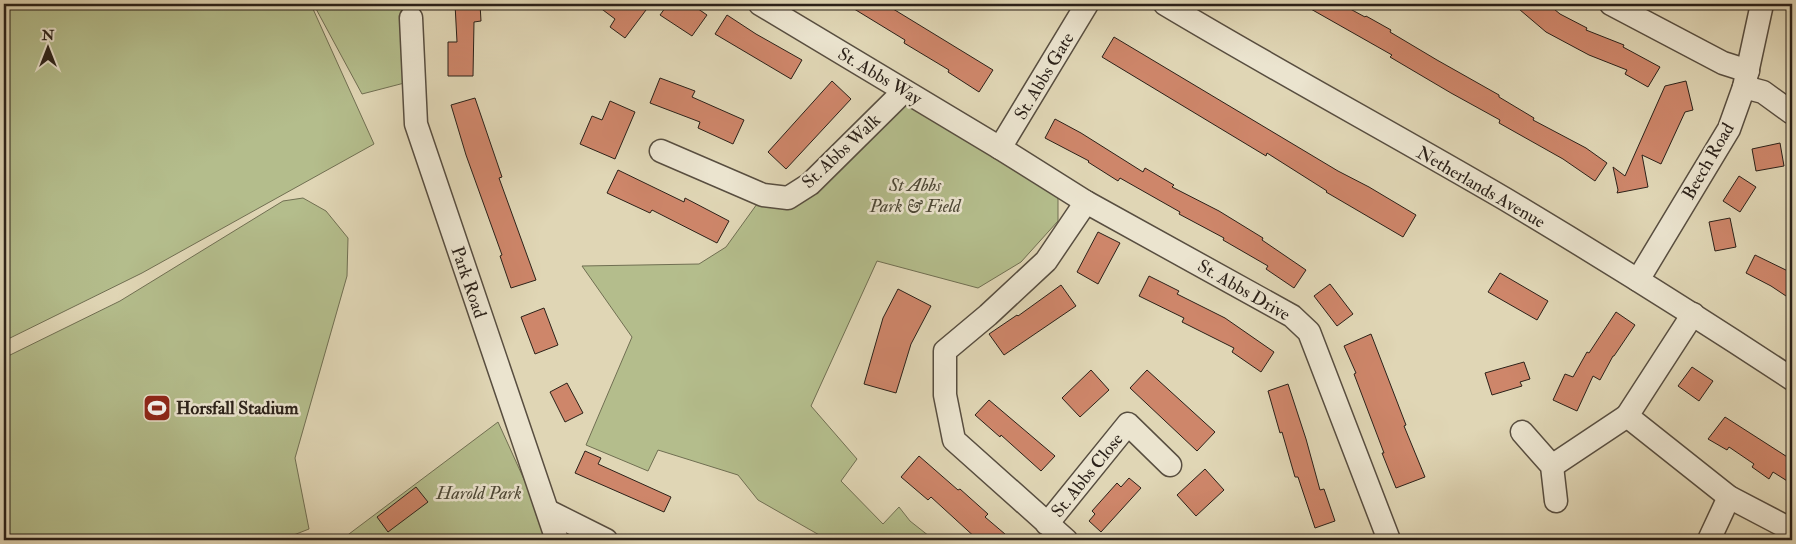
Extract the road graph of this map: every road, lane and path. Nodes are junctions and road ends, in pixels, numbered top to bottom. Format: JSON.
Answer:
{"nodes":[{"id":1,"x":760,"y":4,"type":"edge"},
{"id":2,"x":1087,"y":4,"type":"edge"},
{"id":3,"x":1165,"y":4,"type":"edge"},
{"id":4,"x":1611,"y":4,"type":"edge"},
{"id":5,"x":1762,"y":4,"type":"edge"},
{"id":6,"x":411,"y":18,"type":"dead end"},
{"id":7,"x":1746,"y":79,"type":"junction"},
{"id":8,"x":904,"y":91,"type":"junction"},
{"id":9,"x":1792,"y":113,"type":"edge"},
{"id":10,"x":1000,"y":148,"type":"junction"},
{"id":11,"x":662,"y":151,"type":"dead end"},
{"id":12,"x":1086,"y":202,"type":"junction"},
{"id":13,"x":1638,"y":280,"type":"junction"},
{"id":14,"x":1693,"y":314,"type":"junction"},
{"id":15,"x":1792,"y":379,"type":"edge"},
{"id":16,"x":1627,"y":416,"type":"junction"},
{"id":17,"x":1522,"y":432,"type":"dead end"},
{"id":18,"x":1170,"y":465,"type":"dead end"},
{"id":19,"x":1552,"y":466,"type":"junction"},
{"id":20,"x":1729,"y":496,"type":"junction"},
{"id":21,"x":1556,"y":501,"type":"dead end"},
{"id":22,"x":548,"y":511,"type":"junction"},
{"id":23,"x":1047,"y":524,"type":"junction"},
{"id":24,"x":1792,"y":530,"type":"edge"},
{"id":25,"x":557,"y":540,"type":"edge"},
{"id":26,"x":606,"y":540,"type":"edge"},
{"id":27,"x":1066,"y":540,"type":"edge"},
{"id":28,"x":1389,"y":540,"type":"edge"},
{"id":29,"x":1708,"y":540,"type":"edge"}],
"edges":[{"from":1,"to":8,"type":"street","name":"St. Abbs Way"},
{"from":2,"to":10,"type":"street","name":"St. Abbs Gate"},
{"from":3,"to":13,"type":"street","name":"Netherlands Avenue"},
{"from":4,"to":7,"type":"street"},
{"from":5,"to":7,"type":"street","name":"Beech Road"},
{"from":6,"to":22,"type":"street","name":"Park Road"},
{"from":7,"to":9,"type":"street"},
{"from":7,"to":13,"type":"street","name":"Beech Road"},
{"from":8,"to":10,"type":"street","name":"St. Abbs Way"},
{"from":8,"to":11,"type":"street","name":"St. Abbs Walk"},
{"from":10,"to":12,"type":"street","name":"St. Abbs Drive"},
{"from":12,"to":23,"type":"street"},
{"from":12,"to":28,"type":"street","name":"St. Abbs Drive"},
{"from":13,"to":14,"type":"street","name":"Netherlands Avenue"},
{"from":14,"to":15,"type":"street","name":"Netherlands Avenue"},
{"from":14,"to":16,"type":"street"},
{"from":16,"to":19,"type":"street"},
{"from":16,"to":20,"type":"street"},
{"from":17,"to":19,"type":"street"},
{"from":18,"to":23,"type":"street","name":"St. Abbs Close"},
{"from":19,"to":21,"type":"street"},
{"from":20,"to":24,"type":"street"},
{"from":20,"to":29,"type":"street"},
{"from":22,"to":25,"type":"street","name":"Park Road"},
{"from":22,"to":26,"type":"street"},
{"from":23,"to":27,"type":"street"}]}
